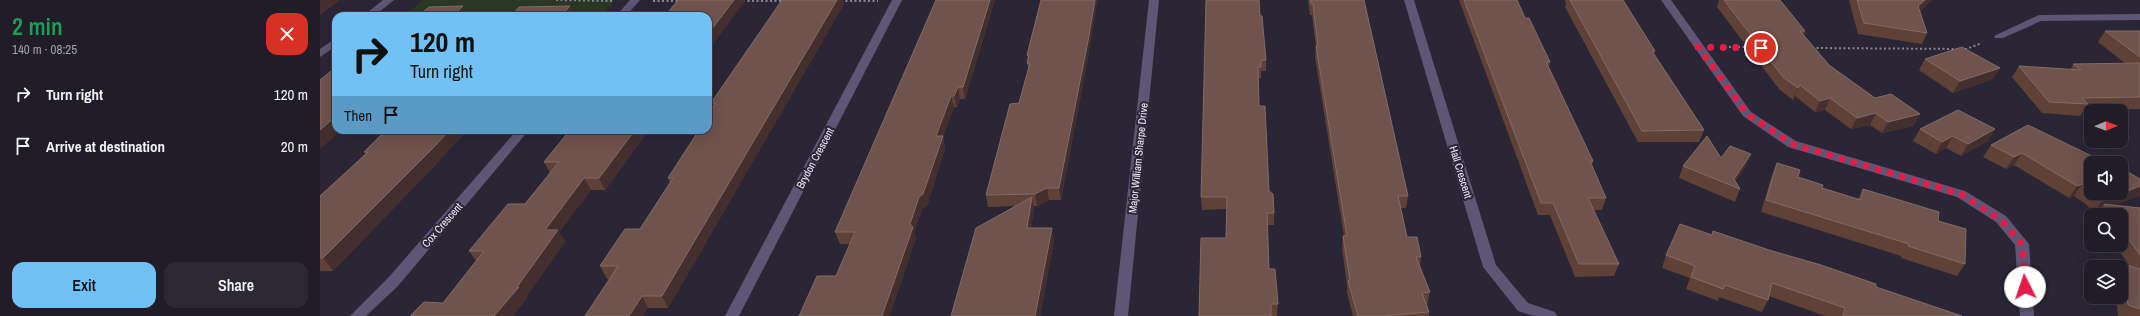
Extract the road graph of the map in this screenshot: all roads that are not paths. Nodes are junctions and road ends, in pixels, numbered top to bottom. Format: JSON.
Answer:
{"nodes":[{"id":1,"x":389,"y":0,"type":"edge"},
{"id":2,"x":634,"y":0,"type":"edge"},
{"id":3,"x":896,"y":0,"type":"edge"},
{"id":4,"x":1154,"y":0,"type":"edge"},
{"id":5,"x":1409,"y":0,"type":"edge"},
{"id":6,"x":1666,"y":0,"type":"edge"},
{"id":7,"x":373,"y":12,"type":"edge"},
{"id":8,"x":624,"y":12,"type":"edge"},
{"id":9,"x":2140,"y":17,"type":"edge"},
{"id":10,"x":1999,"y":36,"type":"road end"},
{"id":11,"x":332,"y":44,"type":"edge"},
{"id":12,"x":320,"y":54,"type":"edge"},
{"id":13,"x":520,"y":134,"type":"edge"},
{"id":14,"x":357,"y":316,"type":"edge"},
{"id":15,"x":732,"y":316,"type":"edge"},
{"id":16,"x":1121,"y":316,"type":"edge"},
{"id":17,"x":1550,"y":316,"type":"edge"},
{"id":18,"x":2027,"y":316,"type":"edge"}],
"edges":[{"from":1,"to":7,"type":"street"},
{"from":2,"to":8,"type":"street"},
{"from":3,"to":15,"type":"street","name":"Brydon Crescent"},
{"from":4,"to":16,"type":"street","name":"Major William Sharpe Drive"},
{"from":5,"to":17,"type":"street","name":"Hall Crescent"},
{"from":6,"to":18,"type":"street"},
{"from":9,"to":10,"type":"street"},
{"from":11,"to":12,"type":"street"},
{"from":13,"to":14,"type":"street","name":"Cox Crescent"}]}
